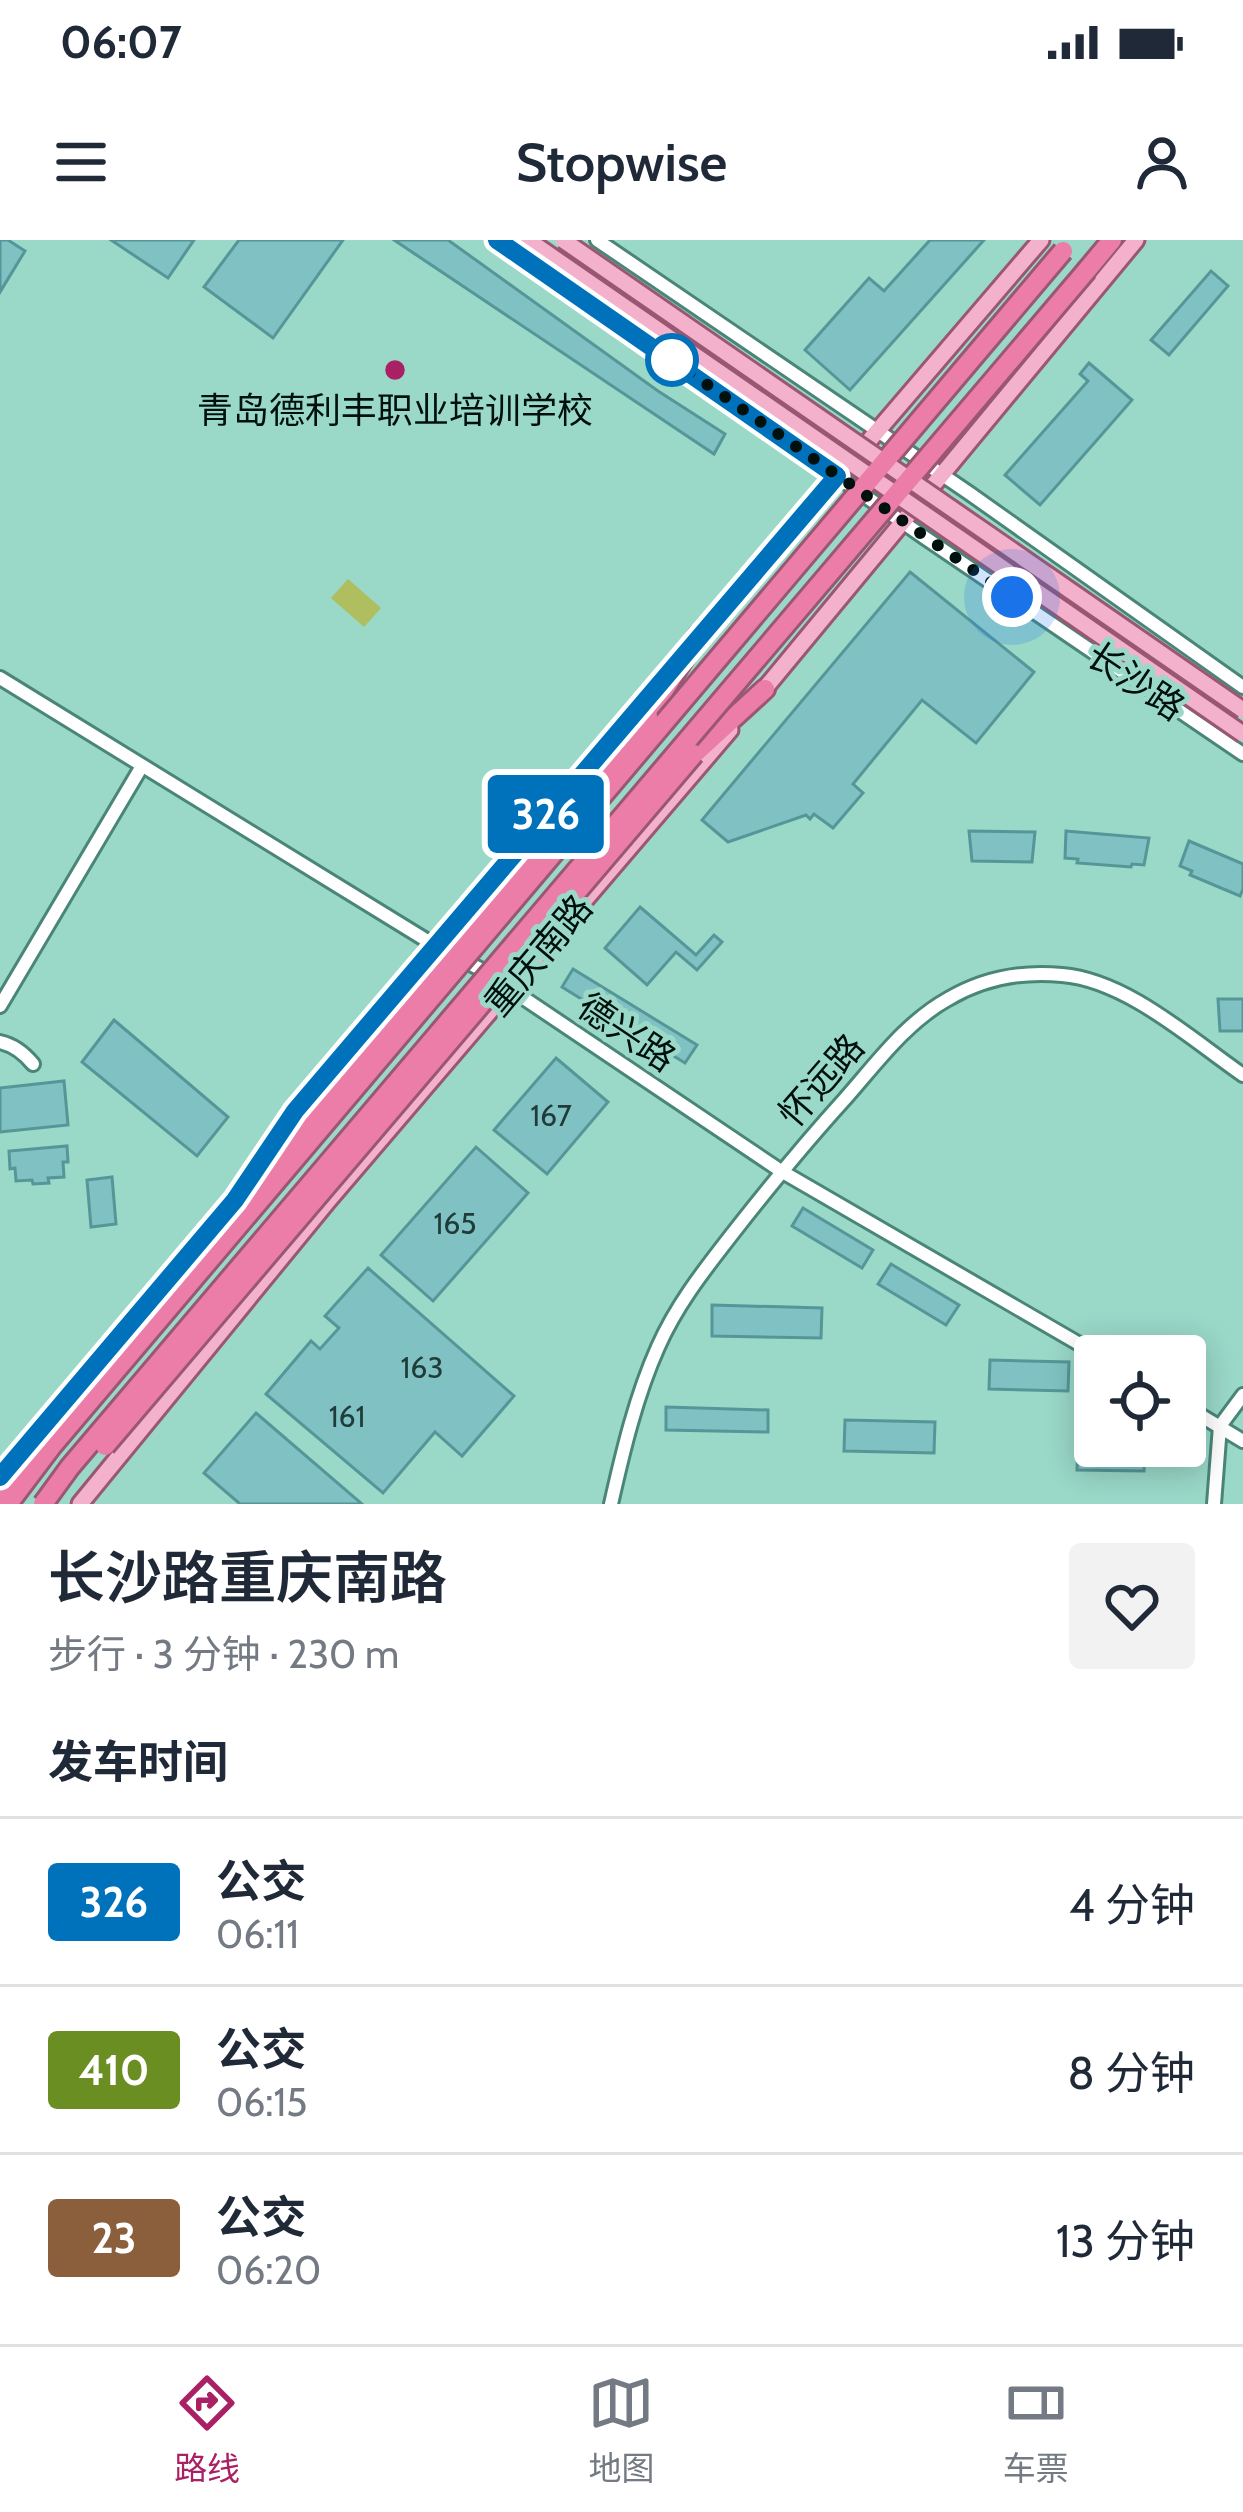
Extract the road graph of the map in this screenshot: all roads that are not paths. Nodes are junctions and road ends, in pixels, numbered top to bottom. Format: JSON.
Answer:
{"nodes":[{"id":1,"x":497,"y":240,"type":"edge"},
{"id":2,"x":528,"y":240,"type":"edge"},
{"id":3,"x":563,"y":240,"type":"edge"},
{"id":4,"x":596,"y":240,"type":"edge"},
{"id":5,"x":1041,"y":240,"type":"edge"},
{"id":6,"x":1072,"y":240,"type":"edge"},
{"id":7,"x":1112,"y":240,"type":"edge"},
{"id":8,"x":1136,"y":240,"type":"edge"},
{"id":9,"x":876,"y":430,"type":"junction"},
{"id":10,"x":942,"y":475,"type":"junction"},
{"id":11,"x":837,"y":476,"type":"junction"},
{"id":12,"x":902,"y":522,"type":"junction"},
{"id":13,"x":698,"y":636,"type":"junction"},
{"id":14,"x":0,"y":678,"type":"edge"},
{"id":15,"x":1243,"y":687,"type":"edge"},
{"id":16,"x":765,"y":689,"type":"junction"},
{"id":17,"x":1243,"y":710,"type":"edge"},
{"id":18,"x":1243,"y":734,"type":"edge"},
{"id":19,"x":1243,"y":754,"type":"edge"},
{"id":20,"x":142,"y":766,"type":"junction"},
{"id":21,"x":434,"y":945,"type":"junction"},
{"id":22,"x":509,"y":989,"type":"junction"},
{"id":23,"x":0,"y":1006,"type":"edge"},
{"id":24,"x":0,"y":1042,"type":"edge"},
{"id":25,"x":33,"y":1064,"type":"dead end"},
{"id":26,"x":1243,"y":1075,"type":"edge"},
{"id":27,"x":782,"y":1171,"type":"junction"},
{"id":28,"x":1074,"y":1341,"type":"edge"},
{"id":29,"x":1243,"y":1395,"type":"edge"},
{"id":30,"x":1206,"y":1418,"type":"edge"},
{"id":31,"x":1220,"y":1426,"type":"junction"},
{"id":32,"x":1243,"y":1441,"type":"edge"},
{"id":33,"x":0,"y":1478,"type":"edge"},
{"id":34,"x":0,"y":1493,"type":"edge"},
{"id":35,"x":8,"y":1504,"type":"edge"},
{"id":36,"x":43,"y":1504,"type":"edge"},
{"id":37,"x":55,"y":1504,"type":"edge"},
{"id":38,"x":80,"y":1504,"type":"edge"},
{"id":39,"x":611,"y":1504,"type":"edge"},
{"id":40,"x":1214,"y":1504,"type":"edge"}],
"edges":[{"from":1,"to":11,"type":"street","name":"长沙路"},
{"from":2,"to":18,"type":"main road","name":"长沙路","bridge":true},
{"from":3,"to":17,"type":"main road","name":"长沙路","bridge":true},
{"from":4,"to":9,"type":"street","name":"长沙路"},
{"from":5,"to":9,"type":"main road"},
{"from":6,"to":35,"type":"highway","bridge":true},
{"from":7,"to":36,"type":"highway","bridge":true},
{"from":8,"to":10,"type":"main road","name":"重庆南路"},
{"from":9,"to":10,"type":"street","name":"长沙路"},
{"from":9,"to":11,"type":"main road"},
{"from":10,"to":12,"type":"main road","name":"重庆南路"},
{"from":10,"to":15,"type":"street","name":"长沙路"},
{"from":11,"to":12,"type":"street","name":"长沙路"},
{"from":11,"to":13,"type":"main road"},
{"from":12,"to":16,"type":"main road","name":"重庆南路"},
{"from":12,"to":19,"type":"street","name":"长沙路"},
{"from":13,"to":21,"type":"main road"},
{"from":13,"to":34,"type":"highway","bridge":true},
{"from":14,"to":20,"type":"street","name":"德兴路"},
{"from":16,"to":22,"type":"main road","name":"重庆南路"},
{"from":16,"to":37,"type":"highway","bridge":true},
{"from":20,"to":21,"type":"street","name":"德兴路"},
{"from":20,"to":23,"type":"street"},
{"from":21,"to":22,"type":"street","name":"德兴路"},
{"from":21,"to":33,"type":"main road"},
{"from":22,"to":27,"type":"street","name":"德兴路"},
{"from":22,"to":38,"type":"main road","name":"重庆南路"},
{"from":24,"to":25,"type":"street"},
{"from":26,"to":27,"type":"street","name":"怀远路"},
{"from":27,"to":28,"type":"street","name":"德兴路"},
{"from":27,"to":39,"type":"street","name":"怀远路"},
{"from":29,"to":31,"type":"street"},
{"from":30,"to":31,"type":"street"},
{"from":31,"to":32,"type":"street"},
{"from":31,"to":40,"type":"street"}]}
